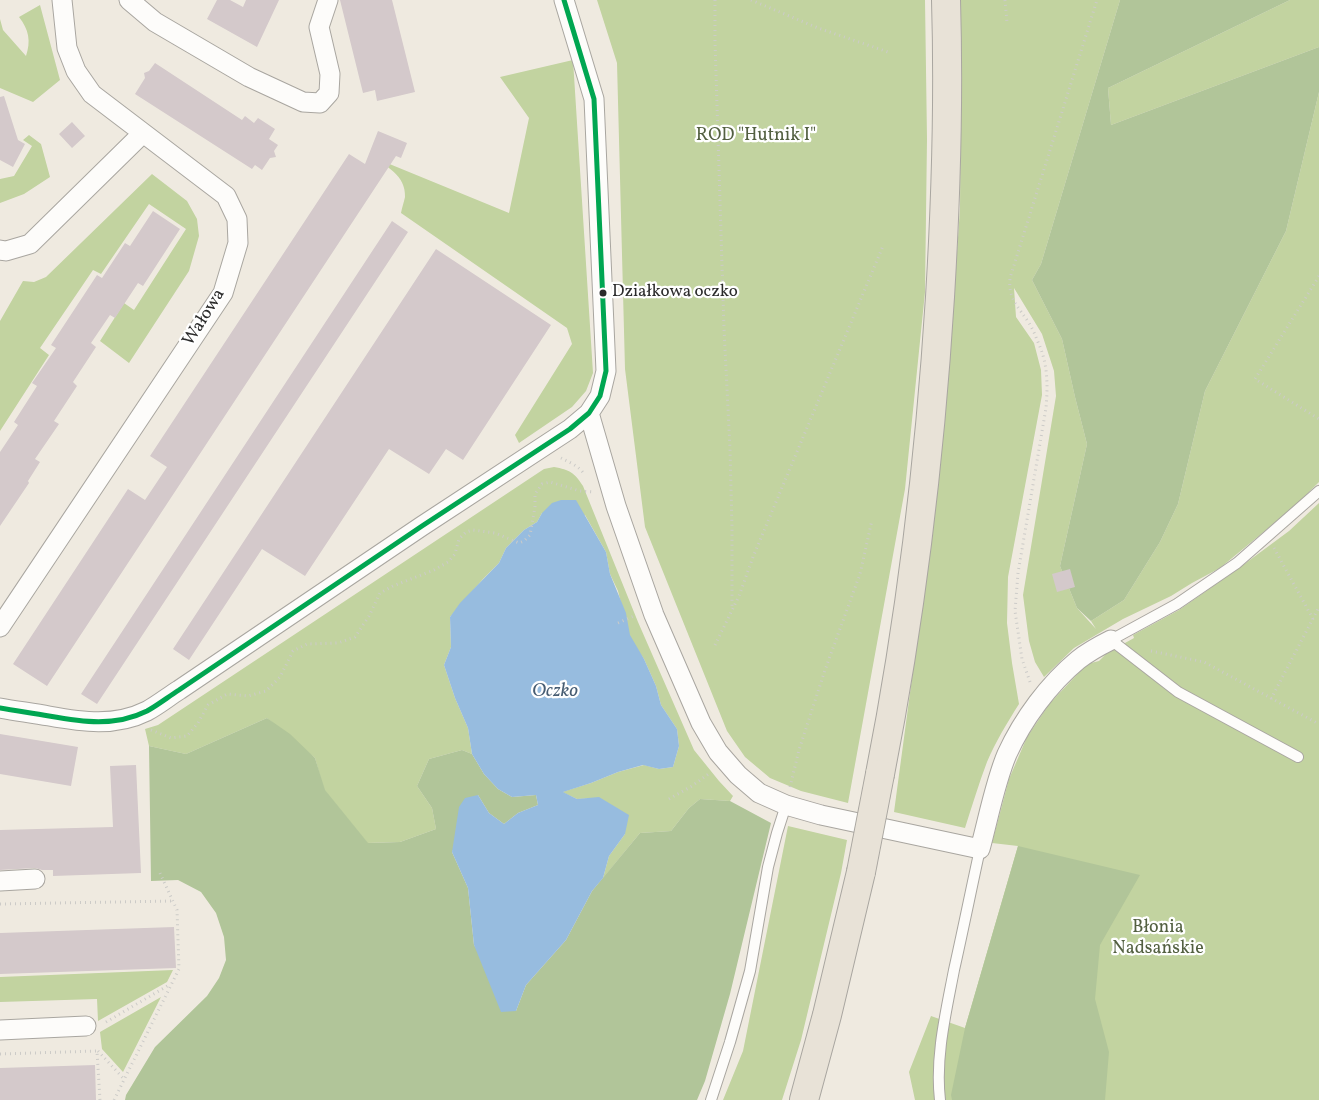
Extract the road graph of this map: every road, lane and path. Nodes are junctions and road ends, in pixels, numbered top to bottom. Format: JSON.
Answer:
{"nodes":[{"id":1,"x":62,"y":0,"type":"edge"},
{"id":2,"x":129,"y":0,"type":"edge"},
{"id":3,"x":328,"y":0,"type":"edge"},
{"id":4,"x":564,"y":0,"type":"edge"},
{"id":5,"x":715,"y":0,"type":"edge"},
{"id":6,"x":751,"y":0,"type":"edge"},
{"id":7,"x":946,"y":0,"type":"edge"},
{"id":8,"x":1005,"y":0,"type":"edge"},
{"id":9,"x":1097,"y":0,"type":"edge"},
{"id":10,"x":1007,"y":22,"type":"dead end"},
{"id":11,"x":888,"y":52,"type":"dead end"},
{"id":12,"x":143,"y":132,"type":"junction"},
{"id":13,"x":884,"y":246,"type":"dead end"},
{"id":14,"x":0,"y":250,"type":"edge"},
{"id":15,"x":1319,"y":276,"type":"edge"},
{"id":16,"x":589,"y":413,"type":"junction"},
{"id":17,"x":1319,"y":419,"type":"edge"},
{"id":18,"x":1319,"y":491,"type":"edge"},
{"id":19,"x":592,"y":493,"type":"dead end"},
{"id":20,"x":872,"y":520,"type":"dead end"},
{"id":21,"x":1268,"y":537,"type":"junction"},
{"id":22,"x":1319,"y":607,"type":"edge"},
{"id":23,"x":732,"y":609,"type":"junction"},
{"id":24,"x":642,"y":613,"type":"dead end"},
{"id":25,"x":3,"y":615,"type":"edge"},
{"id":26,"x":1313,"y":619,"type":"junction"},
{"id":27,"x":618,"y":623,"type":"dead end"},
{"id":28,"x":1111,"y":640,"type":"junction"},
{"id":29,"x":715,"y":645,"type":"dead end"},
{"id":30,"x":1128,"y":652,"type":"junction"},
{"id":31,"x":1042,"y":699,"type":"junction"},
{"id":32,"x":1271,"y":699,"type":"junction"},
{"id":33,"x":0,"y":708,"type":"edge"},
{"id":34,"x":1319,"y":724,"type":"edge"},
{"id":35,"x":149,"y":729,"type":"dead end"},
{"id":36,"x":1298,"y":757,"type":"dead end"},
{"id":37,"x":725,"y":761,"type":"junction"},
{"id":38,"x":669,"y":799,"type":"dead end"},
{"id":39,"x":786,"y":805,"type":"junction"},
{"id":40,"x":980,"y":849,"type":"junction"},
{"id":41,"x":159,"y":871,"type":"dead end"},
{"id":42,"x":35,"y":879,"type":"dead end"},
{"id":43,"x":0,"y":881,"type":"edge"},
{"id":44,"x":173,"y":900,"type":"junction"},
{"id":45,"x":0,"y":904,"type":"edge"},
{"id":46,"x":171,"y":984,"type":"junction"},
{"id":47,"x":86,"y":1026,"type":"joint"},
{"id":48,"x":0,"y":1030,"type":"edge"},
{"id":49,"x":97,"y":1051,"type":"junction"},
{"id":50,"x":0,"y":1054,"type":"edge"},
{"id":51,"x":124,"y":1079,"type":"junction"},
{"id":52,"x":100,"y":1100,"type":"edge"},
{"id":53,"x":114,"y":1100,"type":"edge"},
{"id":54,"x":711,"y":1100,"type":"edge"},
{"id":55,"x":804,"y":1100,"type":"edge"},
{"id":56,"x":940,"y":1100,"type":"edge"}],
"edges":[{"from":1,"to":12,"type":"street","name":"Wałowa"},
{"from":2,"to":3,"type":"street"},
{"from":4,"to":16,"type":"street"},
{"from":5,"to":23,"type":"path"},
{"from":6,"to":11,"type":"path"},
{"from":7,"to":55,"type":"main road","bridge":true},
{"from":8,"to":10,"type":"path"},
{"from":9,"to":31,"type":"path"},
{"from":12,"to":14,"type":"street"},
{"from":12,"to":25,"type":"street","name":"Wałowa"},
{"from":13,"to":23,"type":"path"},
{"from":15,"to":17,"type":"path"},
{"from":16,"to":33,"type":"street"},
{"from":16,"to":37,"type":"street"},
{"from":18,"to":21,"type":"lane"},
{"from":19,"to":35,"type":"path"},
{"from":20,"to":39,"type":"path"},
{"from":21,"to":26,"type":"path"},
{"from":21,"to":28,"type":"lane"},
{"from":22,"to":26,"type":"path"},
{"from":23,"to":29,"type":"path"},
{"from":24,"to":27,"type":"path"},
{"from":26,"to":32,"type":"path"},
{"from":28,"to":30,"type":"lane"},
{"from":28,"to":31,"type":"street"},
{"from":30,"to":32,"type":"path"},
{"from":30,"to":36,"type":"lane"},
{"from":31,"to":40,"type":"street"},
{"from":32,"to":34,"type":"path"},
{"from":37,"to":38,"type":"path"},
{"from":37,"to":39,"type":"street"},
{"from":39,"to":40,"type":"street"},
{"from":39,"to":54,"type":"lane"},
{"from":40,"to":56,"type":"lane"},
{"from":41,"to":44,"type":"path"},
{"from":42,"to":43,"type":"street"},
{"from":44,"to":45,"type":"path"},
{"from":44,"to":46,"type":"path"},
{"from":46,"to":47,"type":"path"},
{"from":46,"to":51,"type":"path"},
{"from":47,"to":48,"type":"street"},
{"from":49,"to":50,"type":"path"},
{"from":49,"to":51,"type":"path"},
{"from":49,"to":52,"type":"path"},
{"from":51,"to":53,"type":"path"}]}
